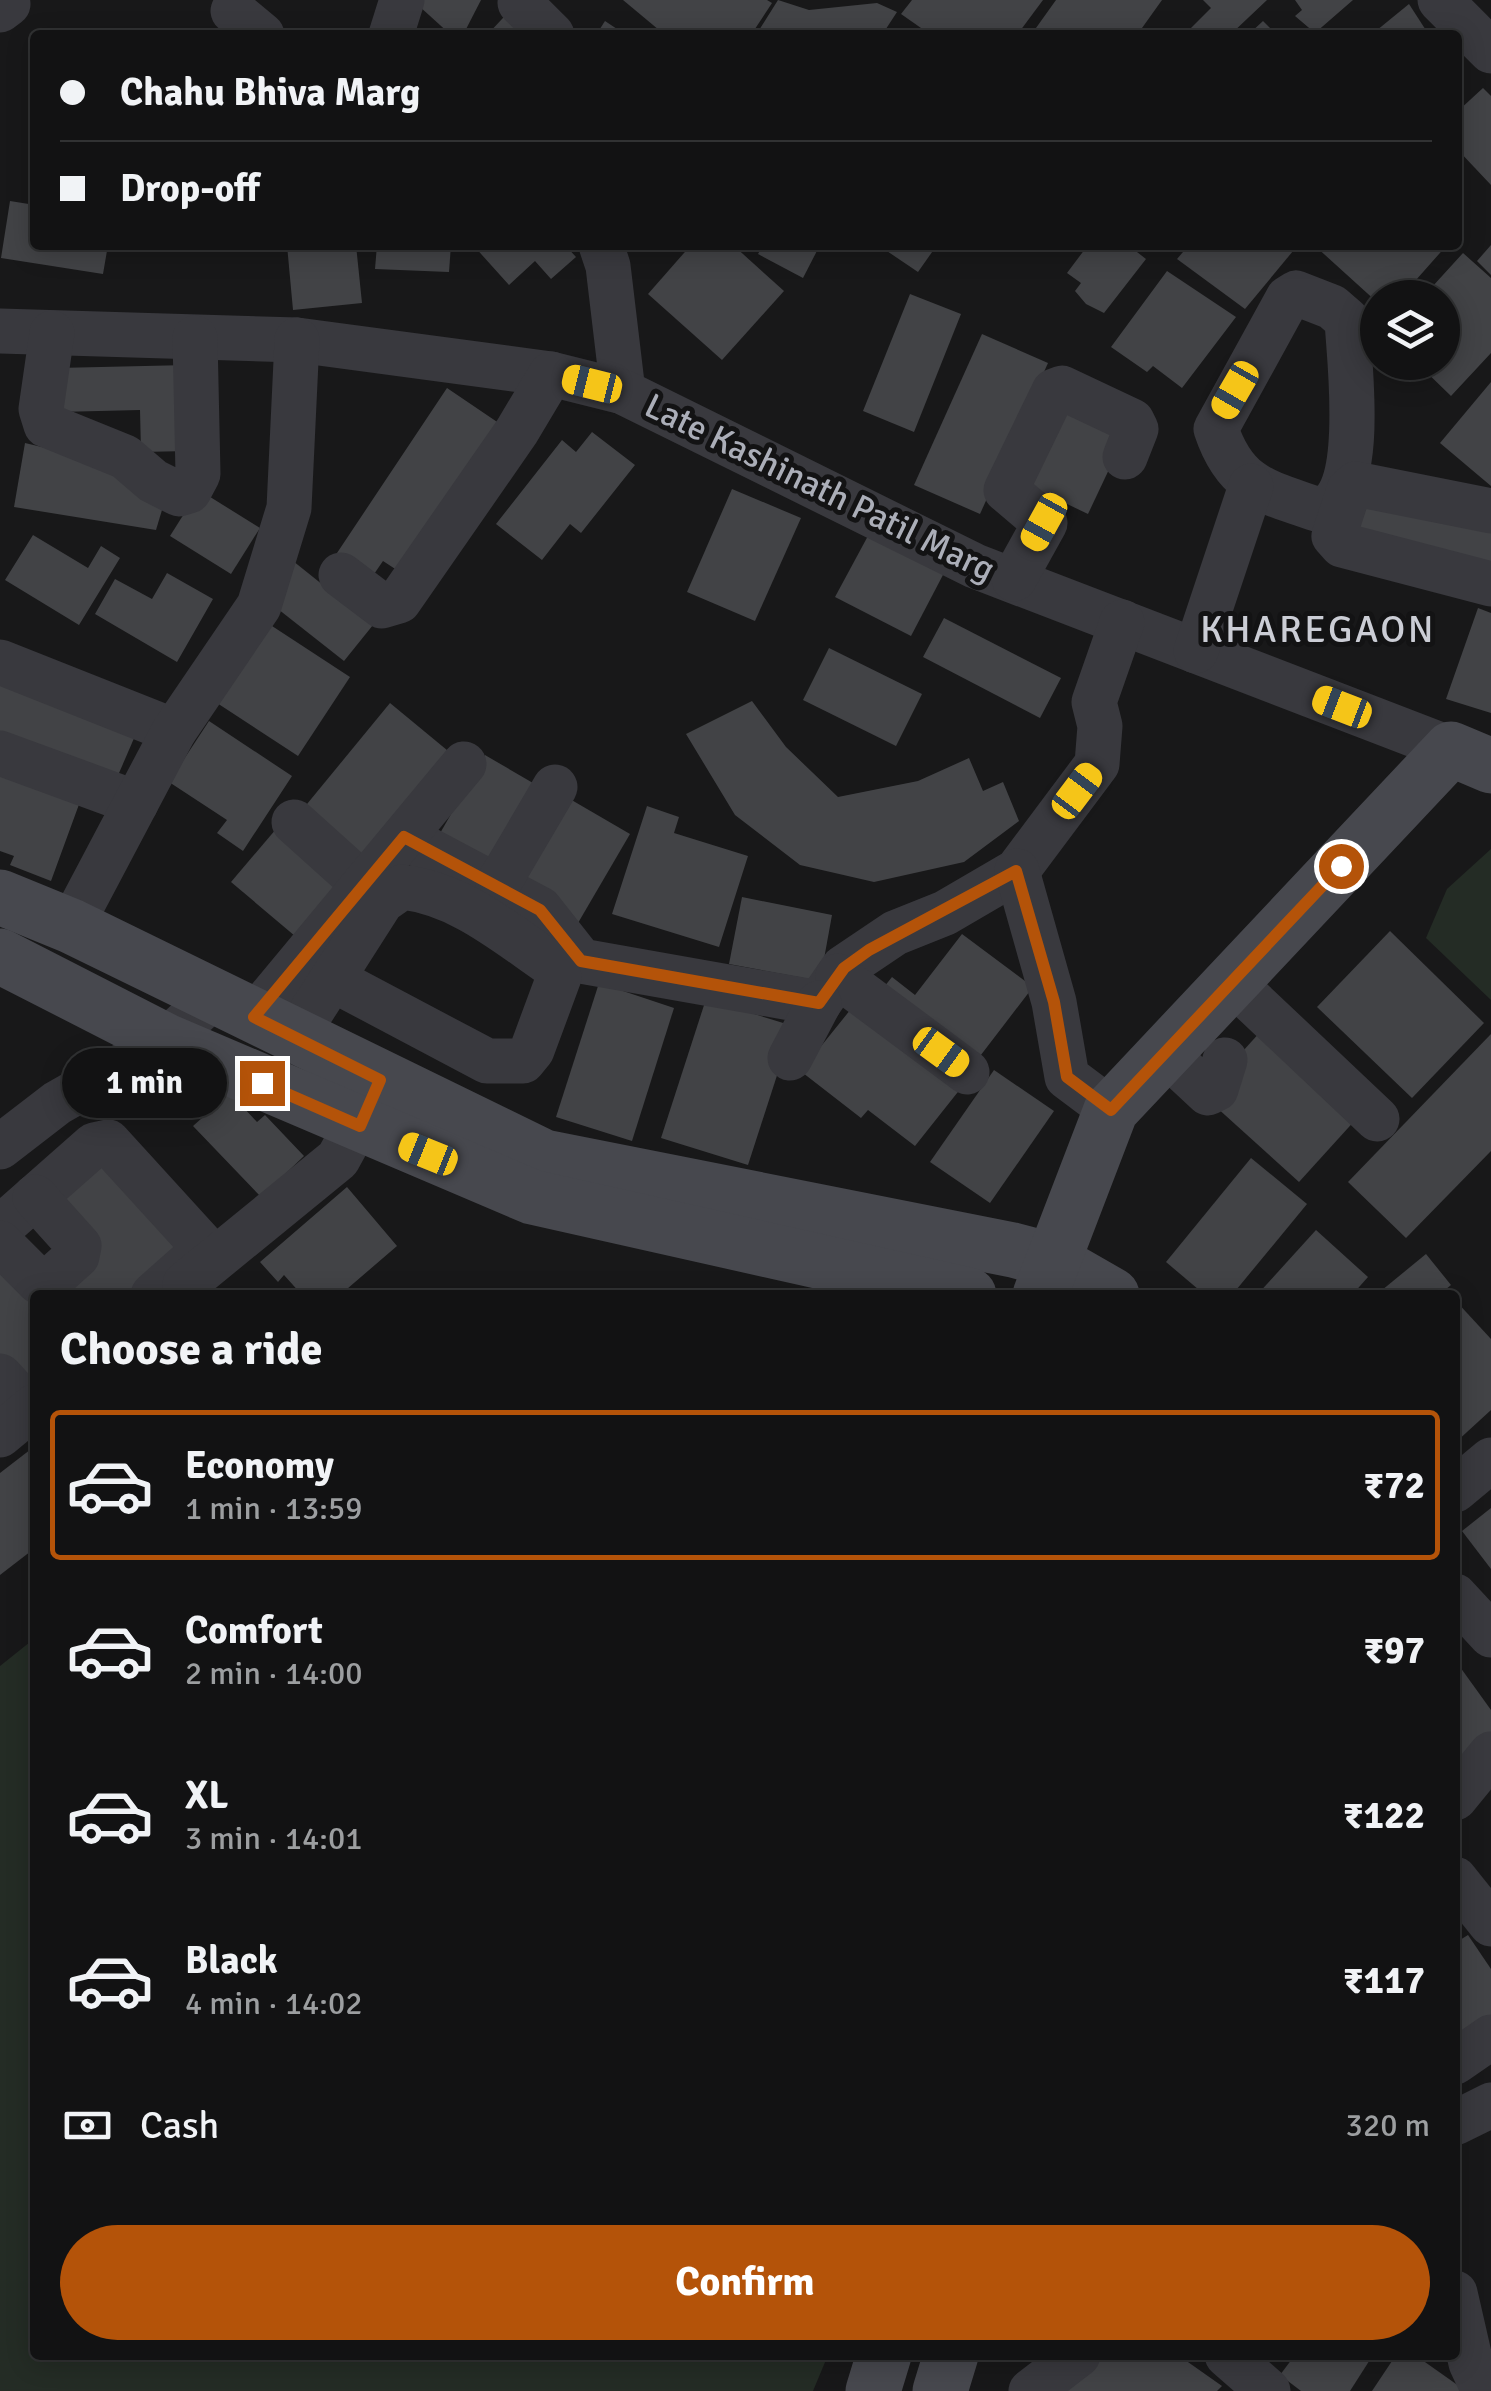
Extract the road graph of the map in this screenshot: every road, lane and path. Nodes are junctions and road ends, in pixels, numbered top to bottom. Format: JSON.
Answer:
{"nodes":[{"id":1,"x":402,"y":0,"type":"edge"},
{"id":2,"x":1440,"y":0,"type":"edge"},
{"id":3,"x":520,"y":3,"type":"dead end"},
{"id":4,"x":393,"y":30,"type":"edge"},
{"id":5,"x":547,"y":30,"type":"edge"},
{"id":6,"x":1491,"y":51,"type":"edge"},
{"id":7,"x":603,"y":250,"type":"edge"},
{"id":8,"x":0,"y":331,"type":"edge"},
{"id":9,"x":52,"y":333,"type":"junction"},
{"id":10,"x":195,"y":338,"type":"junction"},
{"id":11,"x":297,"y":340,"type":"junction"},
{"id":12,"x":550,"y":374,"type":"junction"},
{"id":13,"x":623,"y":392,"type":"junction"},
{"id":14,"x":1124,"y":457,"type":"dead end"},
{"id":15,"x":1251,"y":486,"type":"dead end"},
{"id":16,"x":1491,"y":511,"type":"edge"},
{"id":17,"x":341,"y":575,"type":"dead end"},
{"id":18,"x":1014,"y":580,"type":"junction"},
{"id":19,"x":1491,"y":584,"type":"edge"},
{"id":20,"x":1122,"y":622,"type":"junction"},
{"id":21,"x":1196,"y":651,"type":"junction"},
{"id":22,"x":0,"y":662,"type":"edge"},
{"id":23,"x":174,"y":731,"type":"junction"},
{"id":24,"x":0,"y":754,"type":"edge"},
{"id":25,"x":1471,"y":757,"type":"edge"},
{"id":26,"x":464,"y":764,"type":"dead end"},
{"id":27,"x":554,"y":787,"type":"dead end"},
{"id":28,"x":136,"y":804,"type":"junction"},
{"id":29,"x":294,"y":822,"type":"dead end"},
{"id":30,"x":404,"y":837,"type":"junction"},
{"id":31,"x":1016,"y":871,"type":"junction"},
{"id":32,"x":364,"y":884,"type":"junction"},
{"id":33,"x":498,"y":884,"type":"junction"},
{"id":34,"x":0,"y":897,"type":"edge"},
{"id":35,"x":93,"y":937,"type":"junction"},
{"id":36,"x":0,"y":956,"type":"edge"},
{"id":37,"x":332,"y":979,"type":"junction"},
{"id":38,"x":1232,"y":982,"type":"junction"},
{"id":39,"x":829,"y":990,"type":"junction"},
{"id":40,"x":86,"y":1000,"type":"junction"},
{"id":41,"x":254,"y":1017,"type":"junction"},
{"id":42,"x":166,"y":1041,"type":"junction"},
{"id":43,"x":1165,"y":1053,"type":"junction"},
{"id":44,"x":790,"y":1058,"type":"dead end"},
{"id":45,"x":486,"y":1060,"type":"junction"},
{"id":46,"x":1224,"y":1060,"type":"dead end"},
{"id":47,"x":967,"y":1072,"type":"dead end"},
{"id":48,"x":370,"y":1102,"type":"junction"},
{"id":49,"x":57,"y":1103,"type":"junction"},
{"id":50,"x":1111,"y":1110,"type":"junction"},
{"id":51,"x":462,"y":1118,"type":"junction"},
{"id":52,"x":1377,"y":1119,"type":"dead end"},
{"id":53,"x":94,"y":1145,"type":"junction"},
{"id":54,"x":0,"y":1147,"type":"edge"},
{"id":55,"x":36,"y":1197,"type":"junction"},
{"id":56,"x":0,"y":1228,"type":"edge"},
{"id":57,"x":0,"y":1243,"type":"edge"},
{"id":58,"x":1046,"y":1278,"type":"edge"},
{"id":59,"x":158,"y":1290,"type":"edge"},
{"id":60,"x":178,"y":1290,"type":"edge"},
{"id":61,"x":947,"y":1290,"type":"edge"},
{"id":62,"x":1093,"y":1290,"type":"edge"},
{"id":63,"x":0,"y":1376,"type":"edge"},
{"id":64,"x":30,"y":1398,"type":"edge"},
{"id":65,"x":30,"y":1410,"type":"edge"},
{"id":66,"x":0,"y":1435,"type":"edge"},
{"id":67,"x":1491,"y":1460,"type":"edge"},
{"id":68,"x":1460,"y":1486,"type":"edge"},
{"id":69,"x":1460,"y":1601,"type":"edge"},
{"id":70,"x":1491,"y":1635,"type":"edge"},
{"id":71,"x":1491,"y":1754,"type":"edge"},
{"id":72,"x":1460,"y":1792,"type":"edge"},
{"id":73,"x":1460,"y":1890,"type":"edge"},
{"id":74,"x":1476,"y":1924,"type":"edge"},
{"id":75,"x":1491,"y":2037,"type":"edge"},
{"id":76,"x":1460,"y":2059,"type":"edge"},
{"id":77,"x":1491,"y":2104,"type":"edge"},
{"id":78,"x":1460,"y":2120,"type":"edge"},
{"id":79,"x":1460,"y":2316,"type":"edge"},
{"id":80,"x":882,"y":2360,"type":"edge"},
{"id":81,"x":949,"y":2360,"type":"edge"},
{"id":82,"x":1071,"y":2360,"type":"edge"},
{"id":83,"x":872,"y":2391,"type":"edge"},
{"id":84,"x":940,"y":2391,"type":"edge"},
{"id":85,"x":1031,"y":2391,"type":"edge"},
{"id":86,"x":1484,"y":2391,"type":"edge"}],
"edges":[{"from":1,"to":4,"type":"street"},
{"from":2,"to":6,"type":"street"},
{"from":3,"to":5,"type":"street"},
{"from":7,"to":13,"type":"street"},
{"from":8,"to":9,"type":"street","name":"Late Kashinath Patil Marg"},
{"from":9,"to":10,"type":"street","name":"Late Kashinath Patil Marg"},
{"from":9,"to":10,"type":"street"},
{"from":10,"to":11,"type":"street","name":"Late Kashinath Patil Marg"},
{"from":11,"to":12,"type":"street","name":"Late Kashinath Patil Marg"},
{"from":11,"to":23,"type":"street"},
{"from":12,"to":13,"type":"street","name":"Late Kashinath Patil Marg"},
{"from":12,"to":17,"type":"street"},
{"from":13,"to":18,"type":"street","name":"Late Kashinath Patil Marg"},
{"from":14,"to":18,"type":"street"},
{"from":15,"to":21,"type":"street"},
{"from":16,"to":19,"type":"street"},
{"from":18,"to":20,"type":"street","name":"Late Kashinath Patil Marg"},
{"from":20,"to":21,"type":"street","name":"Late Kashinath Patil Marg"},
{"from":20,"to":31,"type":"street"},
{"from":21,"to":25,"type":"street","name":"Late Kashinath Patil Marg"},
{"from":22,"to":23,"type":"street"},
{"from":23,"to":28,"type":"street"},
{"from":24,"to":28,"type":"street"},
{"from":25,"to":38,"type":"street"},
{"from":26,"to":30,"type":"street"},
{"from":27,"to":33,"type":"street"},
{"from":28,"to":35,"type":"street"},
{"from":29,"to":32,"type":"street"},
{"from":30,"to":32,"type":"street"},
{"from":30,"to":33,"type":"street"},
{"from":31,"to":39,"type":"street"},
{"from":31,"to":50,"type":"street"},
{"from":32,"to":41,"type":"street"},
{"from":33,"to":39,"type":"street"},
{"from":34,"to":35,"type":"street"},
{"from":35,"to":40,"type":"street"},
{"from":35,"to":41,"type":"street"},
{"from":36,"to":40,"type":"street"},
{"from":37,"to":41,"type":"street"},
{"from":37,"to":45,"type":"street"},
{"from":37,"to":45,"type":"street"},
{"from":38,"to":43,"type":"street"},
{"from":38,"to":52,"type":"street"},
{"from":39,"to":44,"type":"street"},
{"from":39,"to":47,"type":"street"},
{"from":40,"to":42,"type":"street"},
{"from":41,"to":42,"type":"street"},
{"from":41,"to":48,"type":"street"},
{"from":42,"to":48,"type":"street"},
{"from":42,"to":49,"type":"street"},
{"from":43,"to":46,"type":"street"},
{"from":43,"to":50,"type":"street"},
{"from":45,"to":51,"type":"street"},
{"from":48,"to":51,"type":"street"},
{"from":48,"to":60,"type":"street"},
{"from":48,"to":61,"type":"street"},
{"from":49,"to":53,"type":"street"},
{"from":49,"to":54,"type":"street"},
{"from":50,"to":58,"type":"street"},
{"from":51,"to":58,"type":"street"},
{"from":53,"to":55,"type":"street"},
{"from":53,"to":59,"type":"street"},
{"from":55,"to":56,"type":"street"},
{"from":55,"to":57,"type":"street"},
{"from":58,"to":62,"type":"street"},
{"from":63,"to":64,"type":"street"},
{"from":65,"to":66,"type":"street"},
{"from":67,"to":68,"type":"street"},
{"from":69,"to":70,"type":"street"},
{"from":71,"to":72,"type":"street"},
{"from":73,"to":74,"type":"street"},
{"from":75,"to":76,"type":"street"},
{"from":77,"to":78,"type":"street"},
{"from":79,"to":86,"type":"street"},
{"from":80,"to":83,"type":"street"},
{"from":81,"to":84,"type":"street"},
{"from":82,"to":85,"type":"street"}]}
